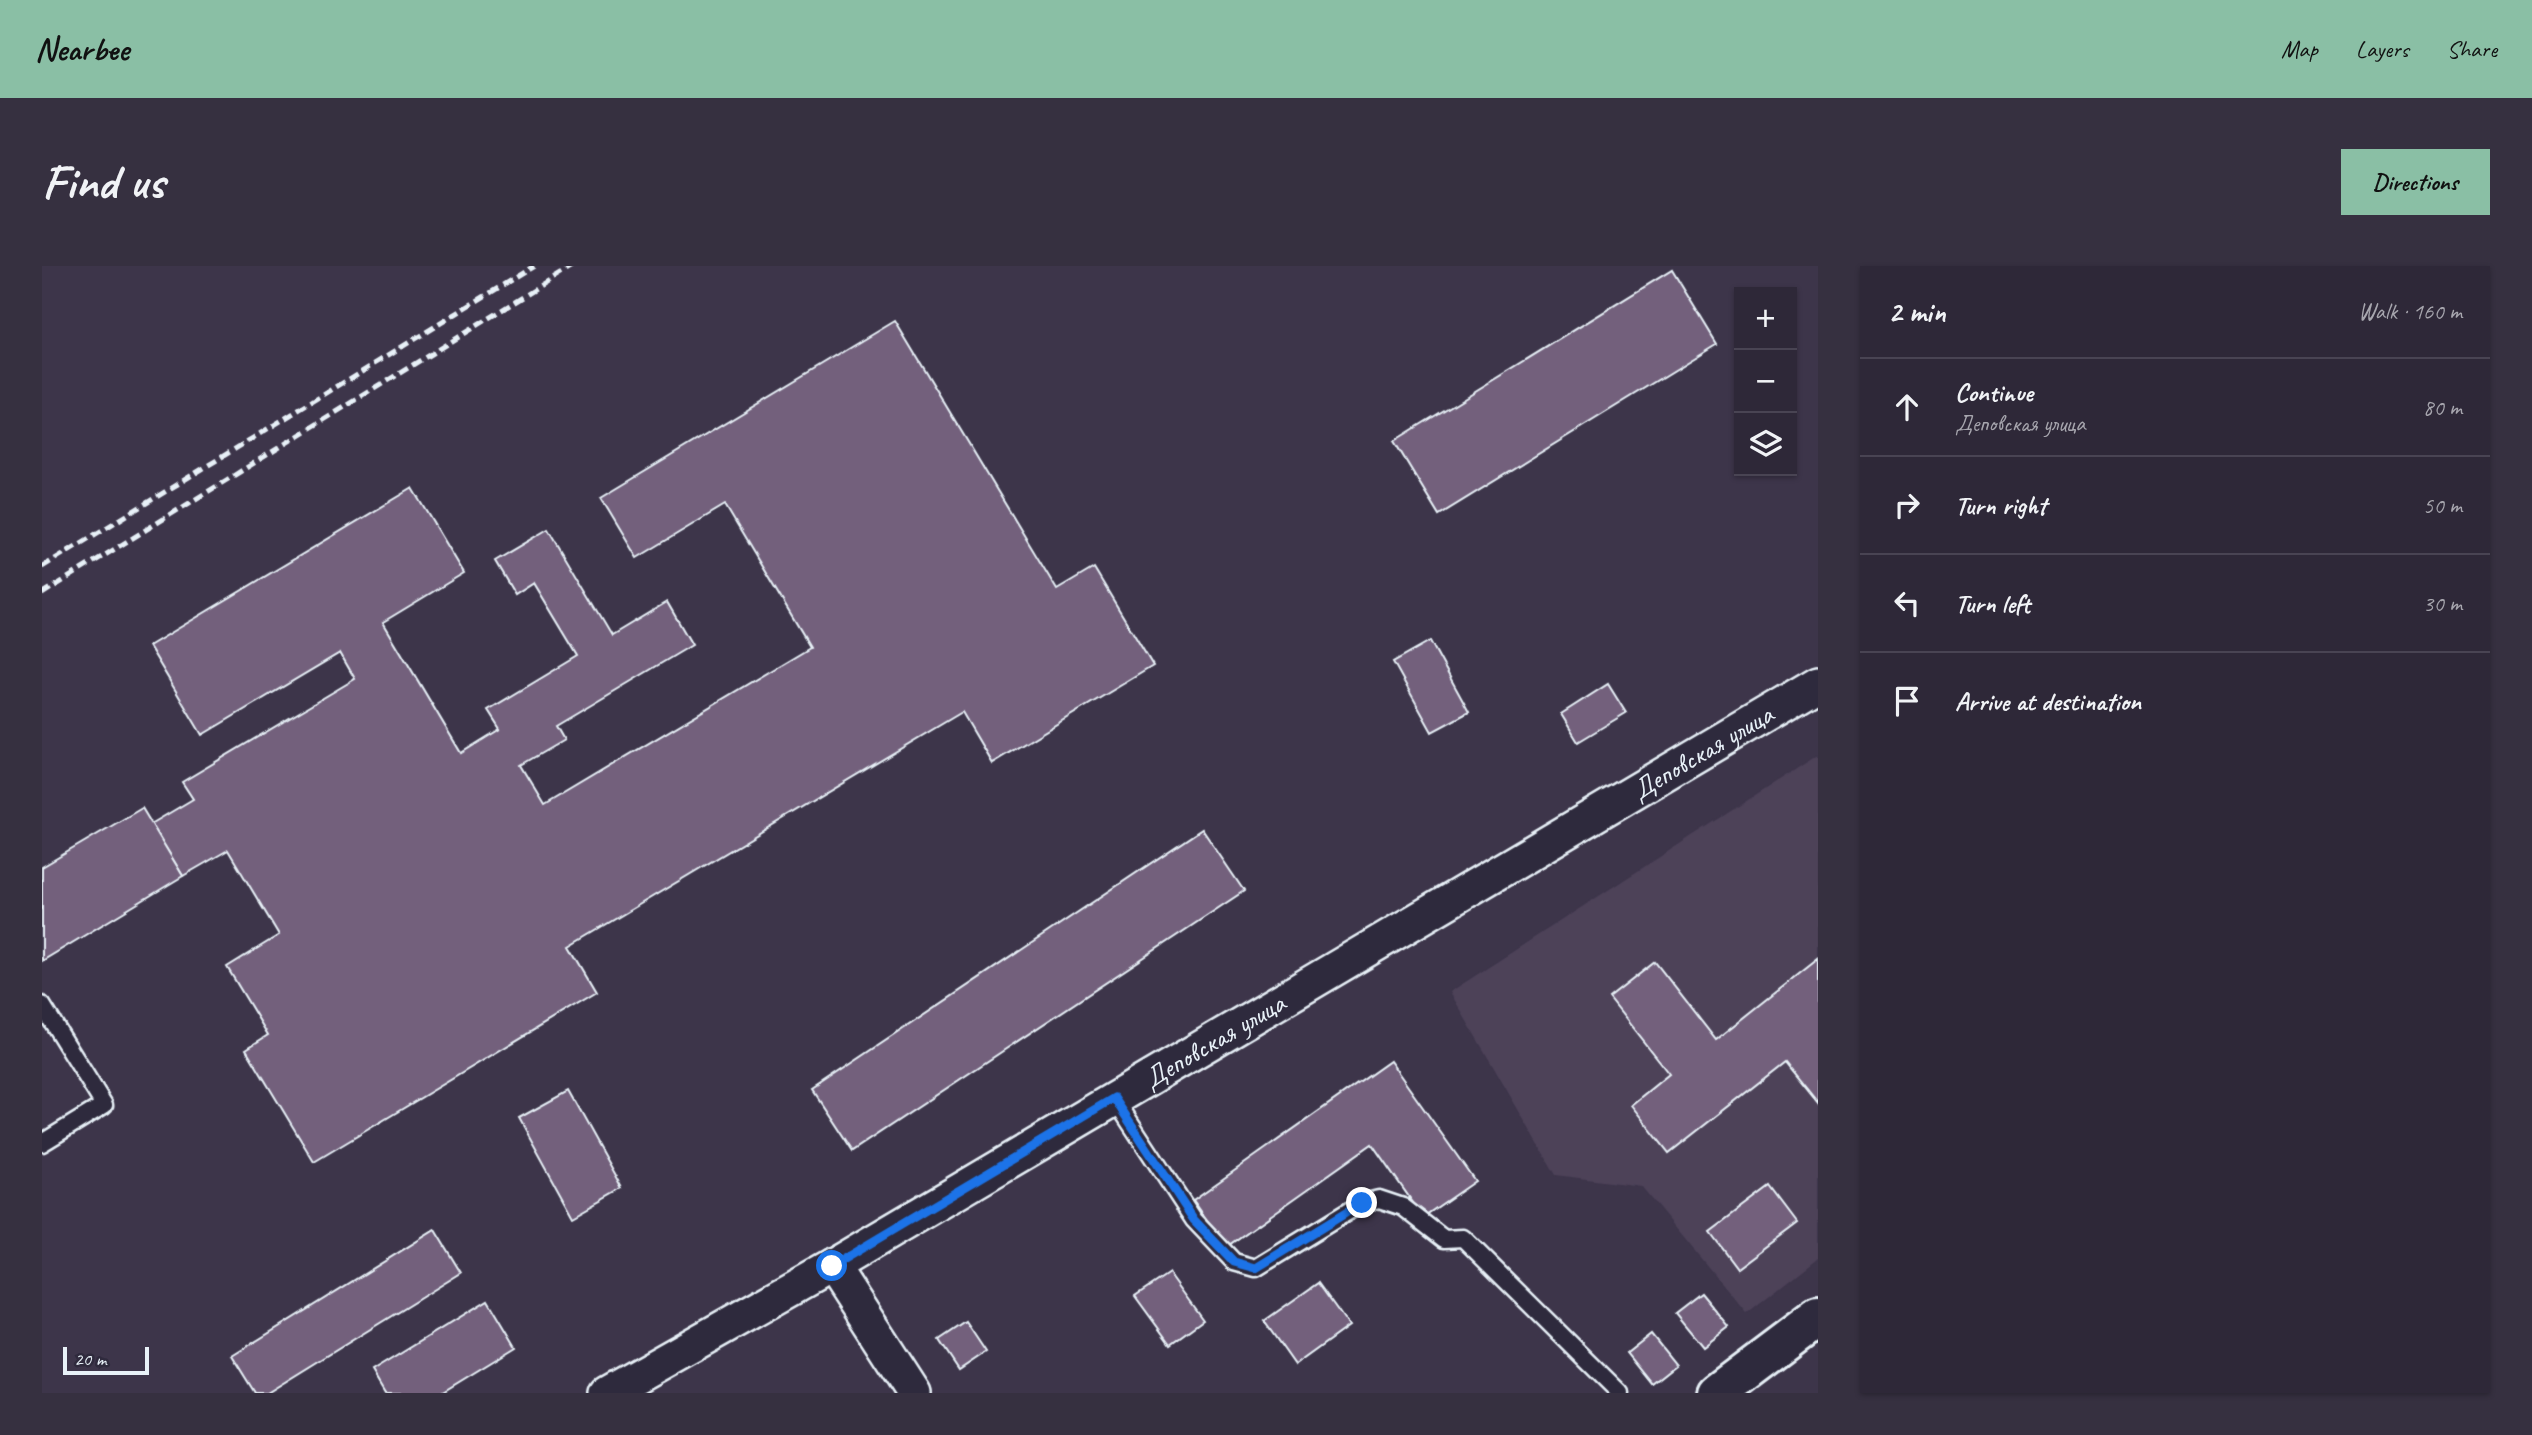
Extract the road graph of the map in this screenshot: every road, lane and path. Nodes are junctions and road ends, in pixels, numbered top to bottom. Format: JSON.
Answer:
{"nodes":[{"id":1,"x":1818,"y":682,"type":"edge"},
{"id":2,"x":42,"y":1005,"type":"edge"},
{"id":3,"x":1114,"y":1098,"type":"junction"},
{"id":4,"x":42,"y":1143,"type":"edge"},
{"id":5,"x":832,"y":1266,"type":"junction"},
{"id":6,"x":1818,"y":1317,"type":"edge"},
{"id":7,"x":607,"y":1393,"type":"edge"},
{"id":8,"x":914,"y":1393,"type":"edge"},
{"id":9,"x":1620,"y":1393,"type":"edge"},
{"id":10,"x":1717,"y":1393,"type":"edge"}],
"edges":[{"from":1,"to":3,"type":"street","name":"Деповская улица"},
{"from":2,"to":4,"type":"lane"},
{"from":3,"to":5,"type":"street","name":"Деповская улица"},
{"from":3,"to":9,"type":"lane"},
{"from":5,"to":7,"type":"street","name":"Деповская улица"},
{"from":5,"to":8,"type":"street"},
{"from":6,"to":10,"type":"main road"}]}
